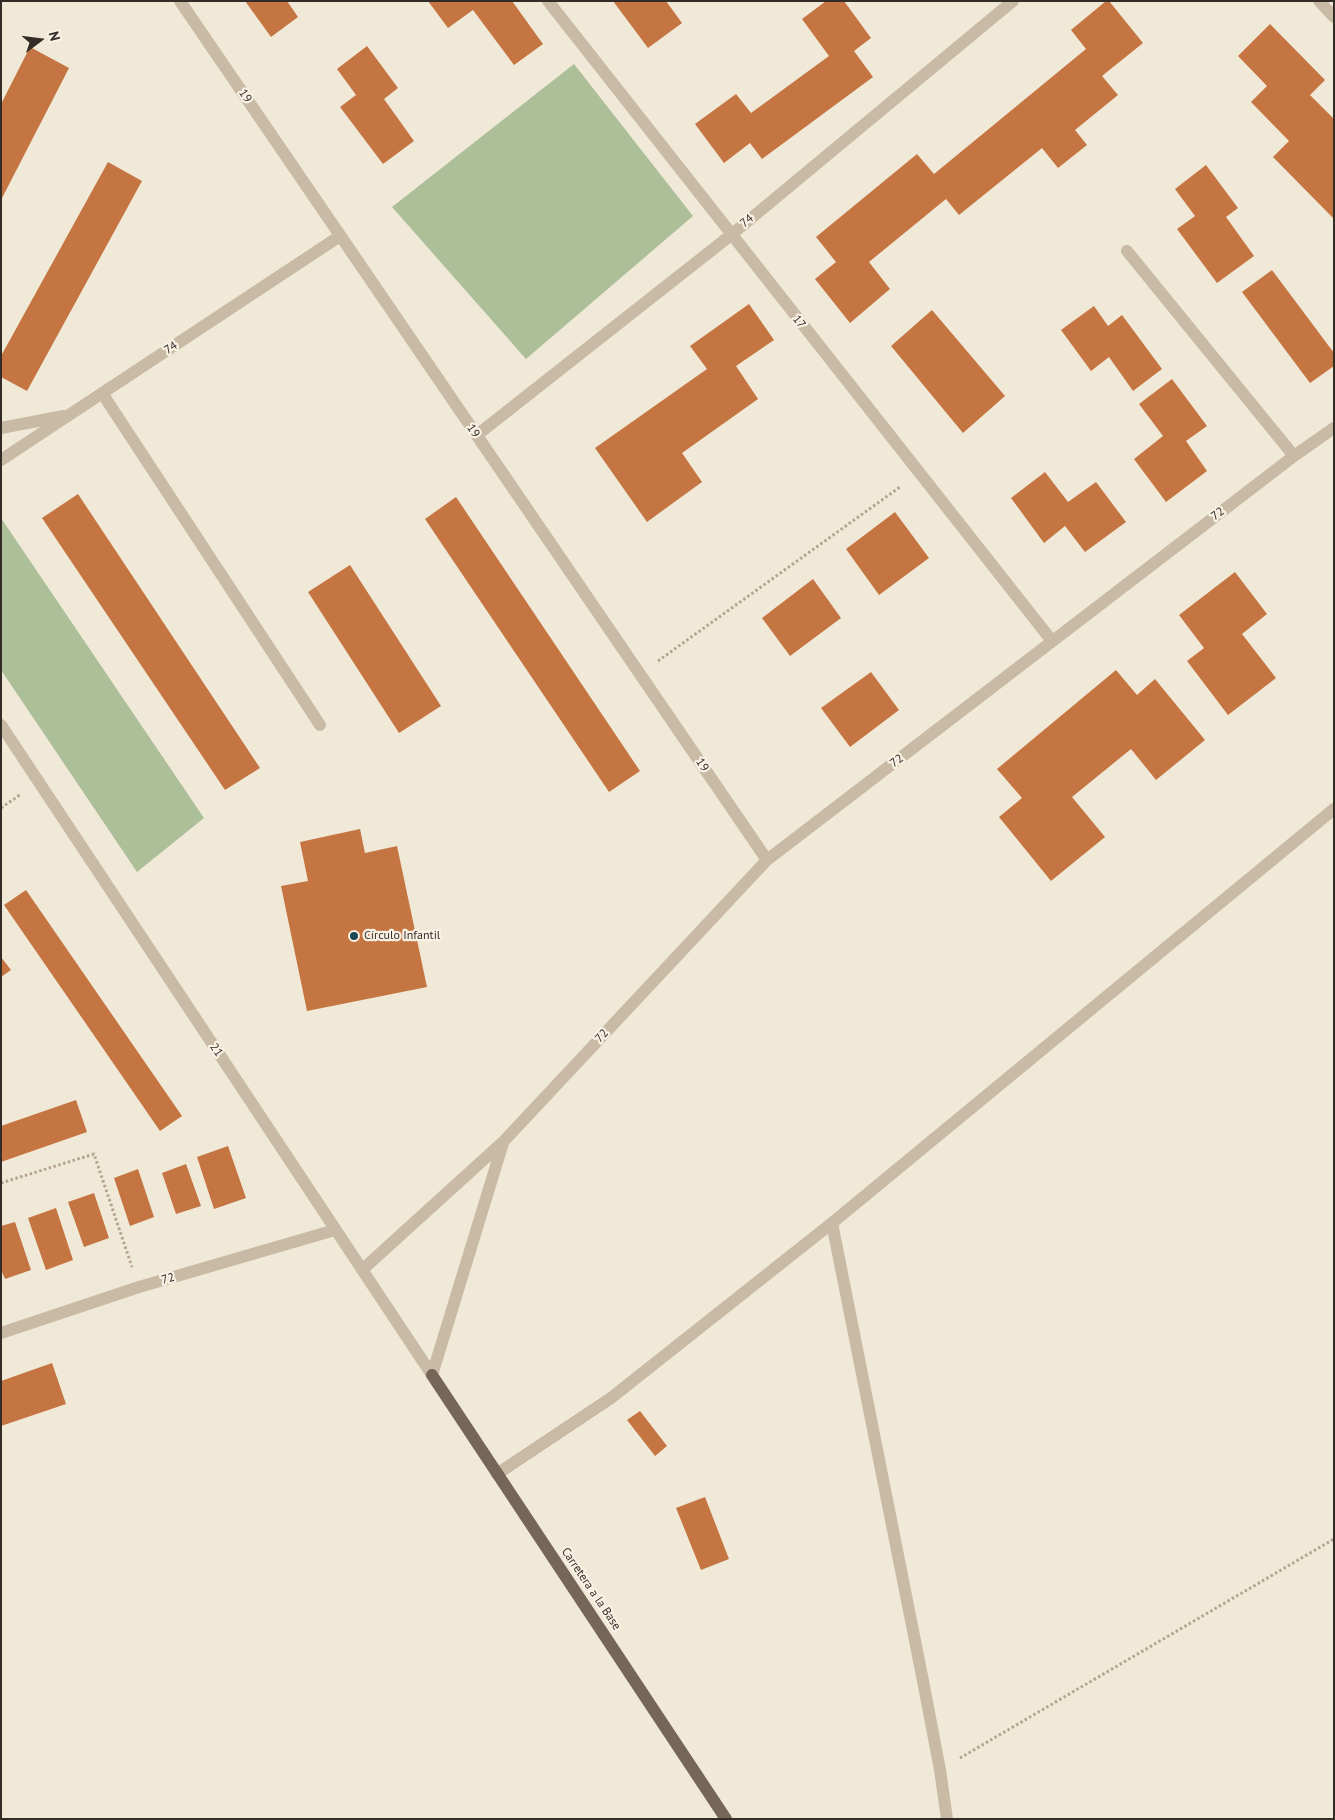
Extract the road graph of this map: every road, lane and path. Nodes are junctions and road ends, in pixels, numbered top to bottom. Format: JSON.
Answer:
{"nodes":[{"id":1,"x":180,"y":1,"type":"edge"},
{"id":2,"x":548,"y":1,"type":"edge"},
{"id":3,"x":1013,"y":1,"type":"edge"},
{"id":4,"x":1320,"y":1,"type":"edge"},
{"id":5,"x":1334,"y":17,"type":"edge"},
{"id":6,"x":731,"y":235,"type":"junction"},
{"id":7,"x":340,"y":236,"type":"junction"},
{"id":8,"x":1127,"y":251,"type":"dead end"},
{"id":9,"x":102,"y":393,"type":"junction"},
{"id":10,"x":69,"y":416,"type":"junction"},
{"id":11,"x":1,"y":428,"type":"edge"},
{"id":12,"x":1334,"y":428,"type":"edge"},
{"id":13,"x":476,"y":435,"type":"junction"},
{"id":14,"x":1294,"y":456,"type":"junction"},
{"id":15,"x":1,"y":460,"type":"edge"},
{"id":16,"x":919,"y":473,"type":"junction"},
{"id":17,"x":1052,"y":641,"type":"junction"},
{"id":18,"x":639,"y":674,"type":"junction"},
{"id":19,"x":1,"y":725,"type":"edge"},
{"id":20,"x":320,"y":725,"type":"dead end"},
{"id":21,"x":1334,"y":810,"type":"edge"},
{"id":22,"x":767,"y":860,"type":"junction"},
{"id":23,"x":503,"y":1142,"type":"junction"},
{"id":24,"x":1,"y":1183,"type":"edge"},
{"id":25,"x":832,"y":1222,"type":"junction"},
{"id":26,"x":335,"y":1230,"type":"junction"},
{"id":27,"x":362,"y":1270,"type":"junction"},
{"id":28,"x":139,"y":1287,"type":"junction"},
{"id":29,"x":1,"y":1333,"type":"edge"},
{"id":30,"x":432,"y":1375,"type":"junction"},
{"id":31,"x":498,"y":1474,"type":"junction"},
{"id":32,"x":1334,"y":1539,"type":"edge"},
{"id":33,"x":940,"y":1770,"type":"junction"},
{"id":34,"x":726,"y":1819,"type":"edge"},
{"id":35,"x":946,"y":1819,"type":"edge"}],
"edges":[{"from":1,"to":7,"type":"street","name":"19"},
{"from":2,"to":6,"type":"street","name":"17"},
{"from":3,"to":6,"type":"street","name":"74"},
{"from":4,"to":5,"type":"street"},
{"from":6,"to":13,"type":"street","name":"74"},
{"from":6,"to":16,"type":"street","name":"17"},
{"from":7,"to":9,"type":"street","name":"74"},
{"from":7,"to":13,"type":"street","name":"19"},
{"from":8,"to":14,"type":"street"},
{"from":9,"to":10,"type":"street","name":"74"},
{"from":9,"to":20,"type":"street"},
{"from":10,"to":11,"type":"street"},
{"from":10,"to":15,"type":"street","name":"74"},
{"from":12,"to":14,"type":"street","name":"72"},
{"from":13,"to":18,"type":"street","name":"19"},
{"from":14,"to":17,"type":"street","name":"72"},
{"from":16,"to":17,"type":"street","name":"17"},
{"from":16,"to":18,"type":"path"},
{"from":17,"to":22,"type":"street","name":"72"},
{"from":18,"to":22,"type":"street","name":"19"},
{"from":19,"to":26,"type":"street","name":"21"},
{"from":21,"to":25,"type":"street"},
{"from":22,"to":23,"type":"street","name":"72"},
{"from":23,"to":27,"type":"street","name":"72"},
{"from":23,"to":30,"type":"street","name":"72"},
{"from":24,"to":28,"type":"path"},
{"from":25,"to":31,"type":"street"},
{"from":25,"to":33,"type":"street"},
{"from":26,"to":27,"type":"street","name":"21"},
{"from":26,"to":28,"type":"street","name":"72"},
{"from":27,"to":30,"type":"street","name":"21"},
{"from":28,"to":29,"type":"street","name":"72"},
{"from":30,"to":31,"type":"main road","name":"Carretera a la Base"},
{"from":31,"to":34,"type":"main road","name":"Carretera a la Base"},
{"from":32,"to":33,"type":"path"},
{"from":33,"to":35,"type":"street"}]}
